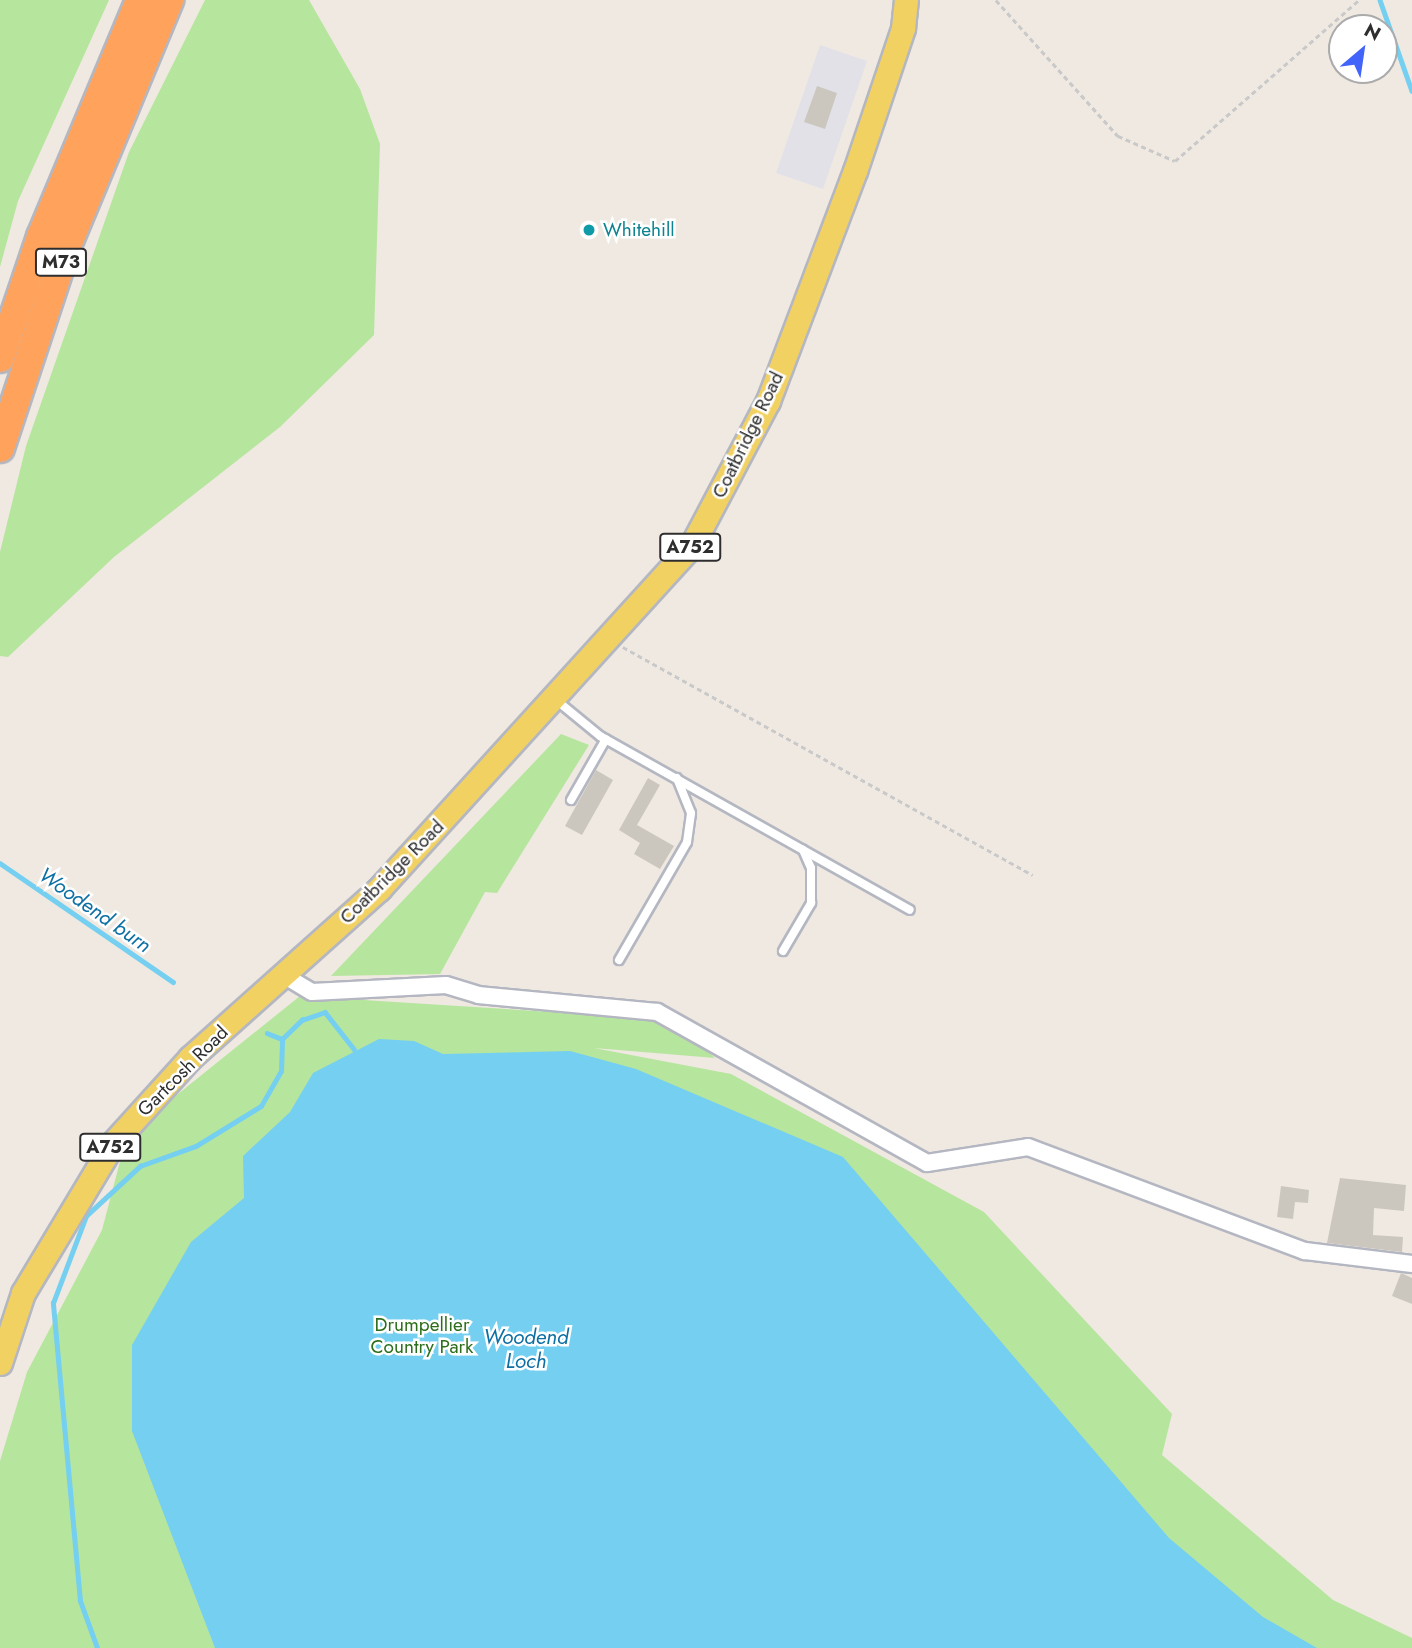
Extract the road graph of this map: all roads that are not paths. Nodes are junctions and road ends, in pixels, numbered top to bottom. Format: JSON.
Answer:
{"nodes":[{"id":1,"x":140,"y":0,"type":"edge"},
{"id":2,"x":169,"y":0,"type":"edge"},
{"id":3,"x":906,"y":0,"type":"edge"},
{"id":4,"x":0,"y":358,"type":"edge"},
{"id":5,"x":0,"y":449,"type":"edge"},
{"id":6,"x":556,"y":700,"type":"junction"},
{"id":7,"x":606,"y":739,"type":"junction"},
{"id":8,"x":677,"y":778,"type":"junction"},
{"id":9,"x":571,"y":800,"type":"dead end"},
{"id":10,"x":803,"y":850,"type":"junction"},
{"id":11,"x":911,"y":911,"type":"dead end"},
{"id":12,"x":783,"y":951,"type":"dead end"},
{"id":13,"x":619,"y":960,"type":"dead end"},
{"id":14,"x":285,"y":976,"type":"junction"},
{"id":15,"x":1412,"y":1264,"type":"edge"},
{"id":16,"x":0,"y":1363,"type":"edge"}],
"edges":[{"from":1,"to":4,"type":"highway","number":"M73"},
{"from":2,"to":5,"type":"highway","number":"M73"},
{"from":3,"to":6,"type":"main road","name":"Coatbridge Road","number":"A752"},
{"from":6,"to":7,"type":"lane"},
{"from":6,"to":14,"type":"main road","name":"Coatbridge Road","number":"A752"},
{"from":7,"to":8,"type":"lane"},
{"from":7,"to":9,"type":"lane"},
{"from":8,"to":10,"type":"lane"},
{"from":8,"to":13,"type":"lane"},
{"from":10,"to":11,"type":"lane"},
{"from":10,"to":12,"type":"lane"},
{"from":14,"to":15,"type":"street"},
{"from":14,"to":16,"type":"main road","name":"Gartcosh Road","number":"A752"}]}
